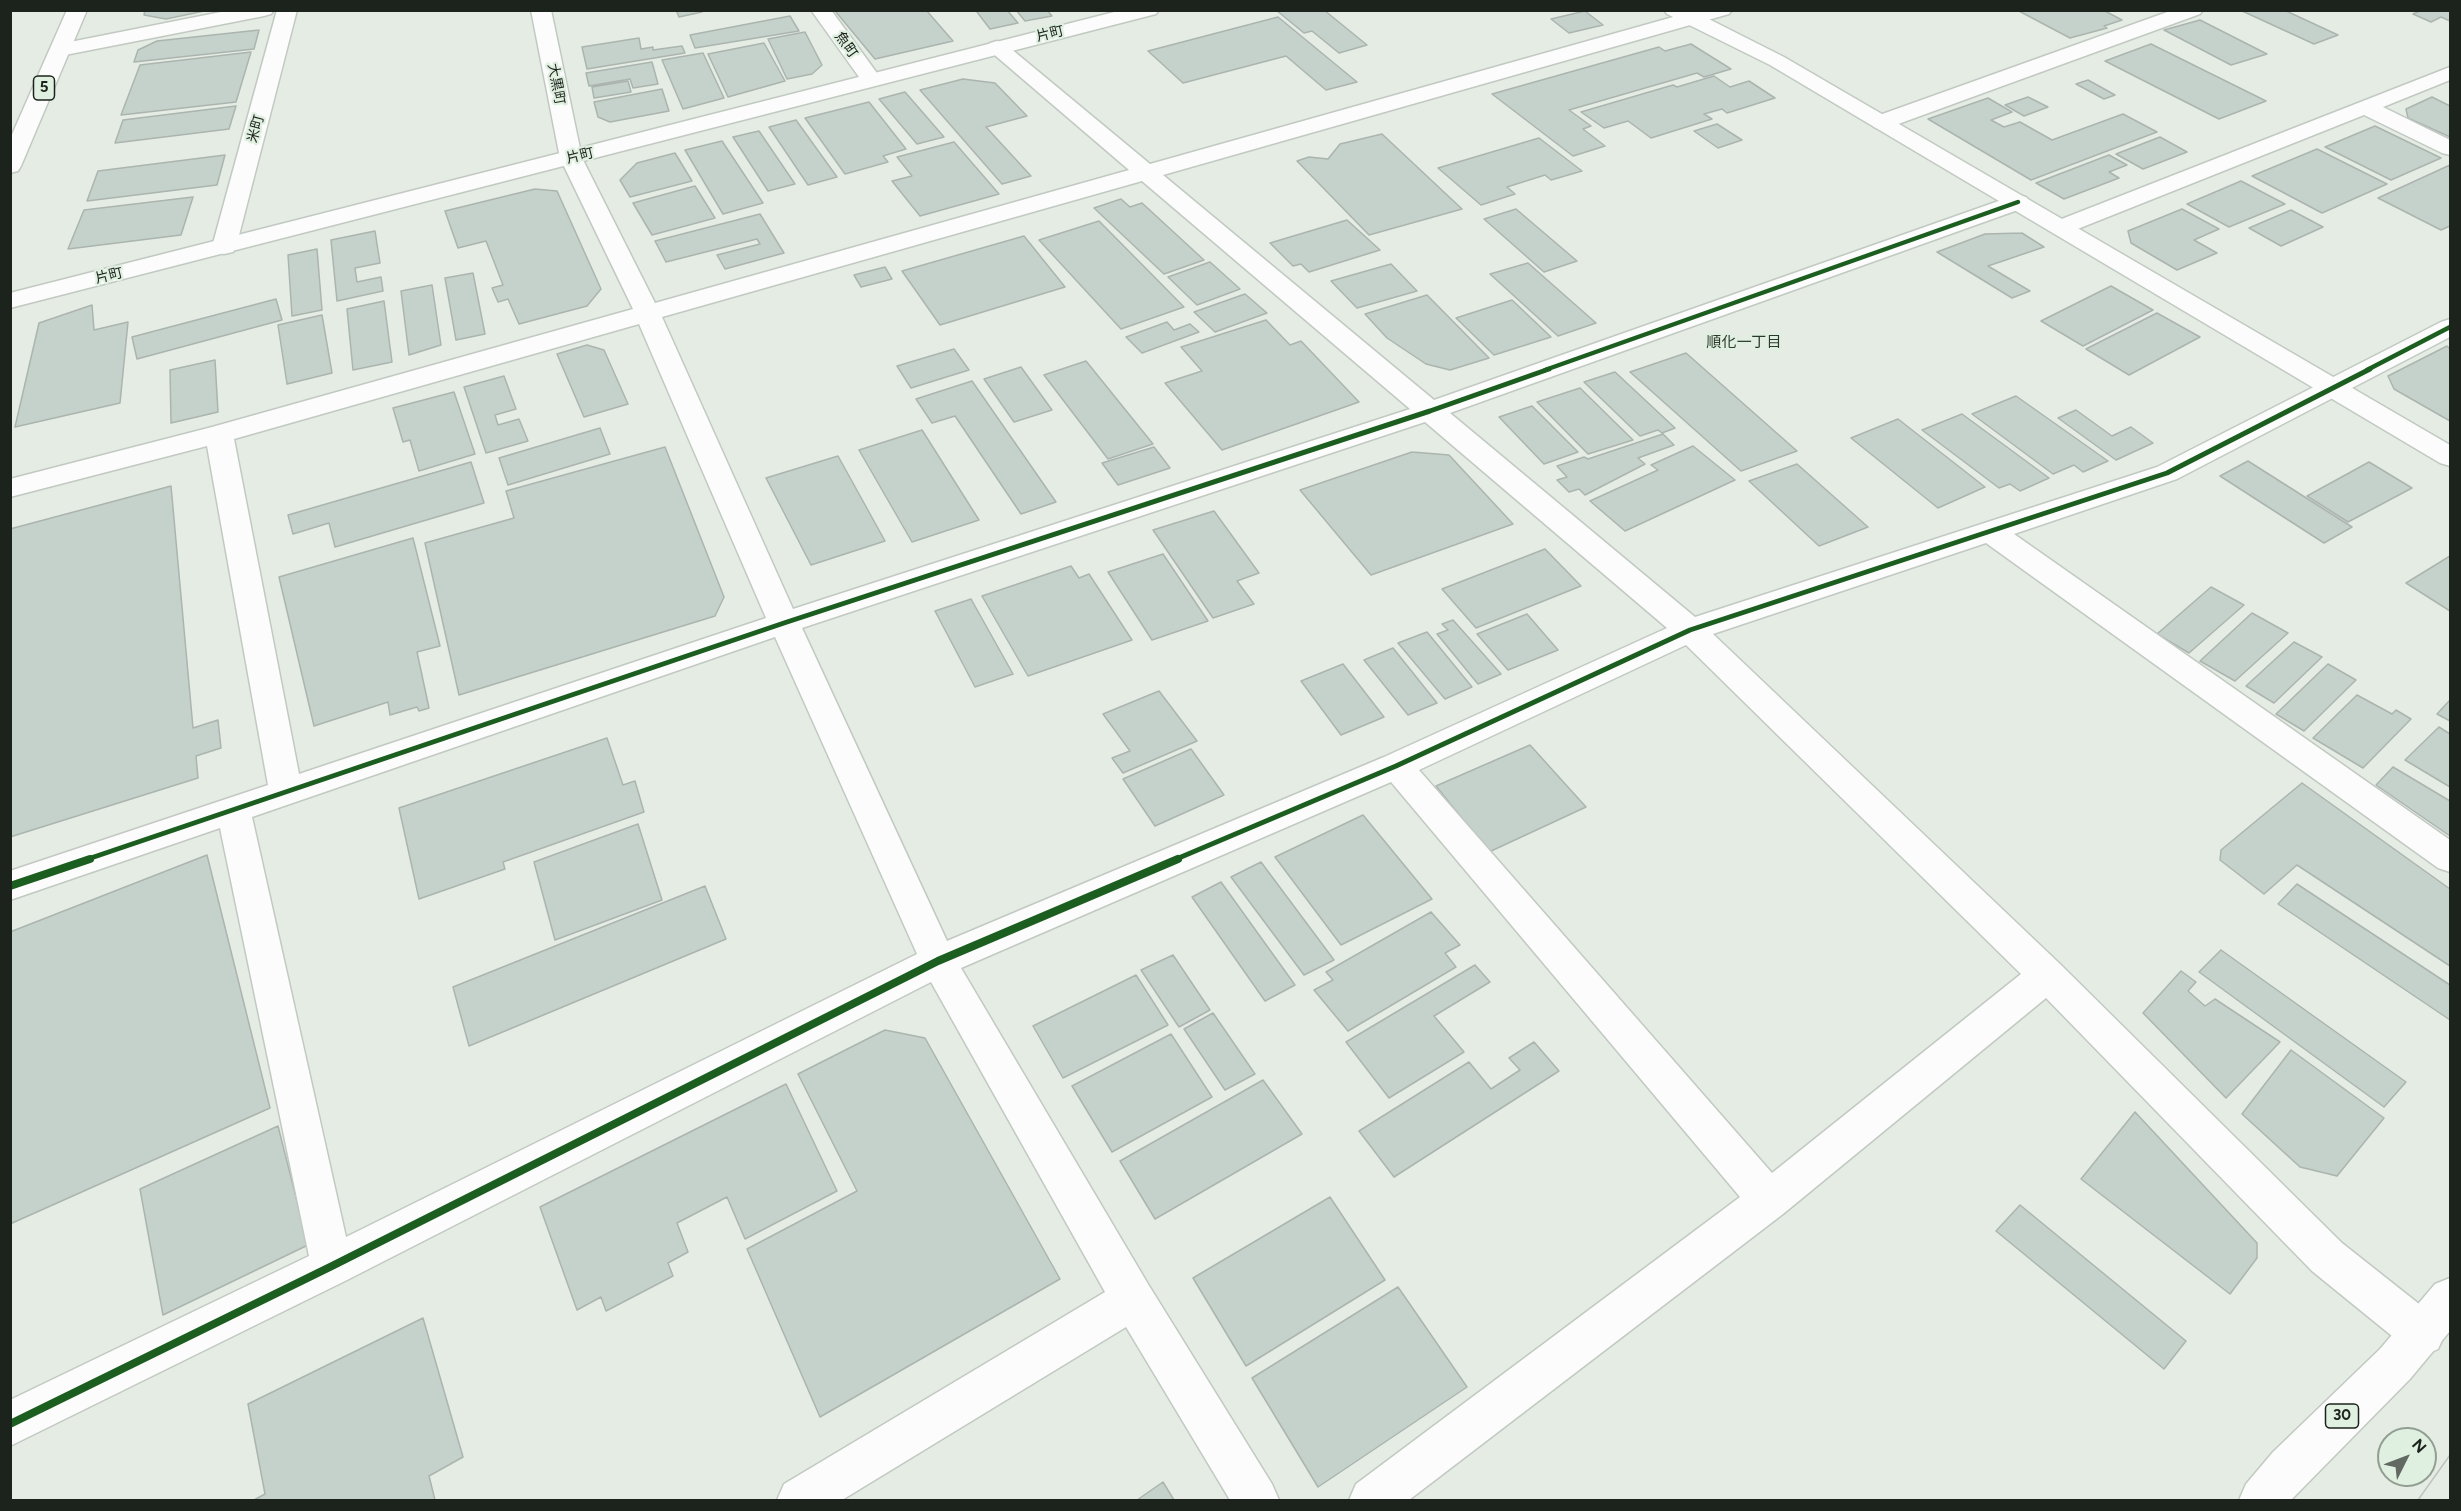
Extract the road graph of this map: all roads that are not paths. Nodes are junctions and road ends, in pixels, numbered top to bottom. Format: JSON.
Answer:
{"nodes":[{"id":1,"x":78,"y":10,"type":"edge"},
{"id":2,"x":264,"y":10,"type":"edge"},
{"id":3,"x":287,"y":10,"type":"edge"},
{"id":4,"x":541,"y":10,"type":"edge"},
{"id":5,"x":821,"y":10,"type":"edge"},
{"id":6,"x":1149,"y":10,"type":"edge"},
{"id":7,"x":1722,"y":10,"type":"edge"},
{"id":8,"x":2193,"y":10,"type":"edge"},
{"id":9,"x":1683,"y":15,"type":"edge"},
{"id":10,"x":997,"y":47,"type":"junction"},
{"id":11,"x":60,"y":50,"type":"junction"},
{"id":12,"x":2451,"y":73,"type":"edge"},
{"id":13,"x":871,"y":80,"type":"junction"},
{"id":14,"x":2367,"y":108,"type":"junction"},
{"id":15,"x":1882,"y":122,"type":"junction"},
{"id":16,"x":2451,"y":148,"type":"edge"},
{"id":17,"x":571,"y":158,"type":"junction"},
{"id":18,"x":10,"y":165,"type":"edge"},
{"id":19,"x":1144,"y":172,"type":"junction"},
{"id":20,"x":2018,"y":202,"type":"junction"},
{"id":21,"x":2062,"y":227,"type":"junction"},
{"id":22,"x":224,"y":247,"type":"junction"},
{"id":23,"x":10,"y":302,"type":"edge"},
{"id":24,"x":647,"y":313,"type":"junction"},
{"id":25,"x":2451,"y":327,"type":"edge"},
{"id":26,"x":2334,"y":389,"type":"junction"},
{"id":27,"x":1430,"y":411,"type":"junction"},
{"id":28,"x":219,"y":434,"type":"junction"},
{"id":29,"x":2451,"y":457,"type":"edge"},
{"id":30,"x":10,"y":488,"type":"edge"},
{"id":31,"x":1991,"y":532,"type":"junction"},
{"id":32,"x":784,"y":623,"type":"junction"},
{"id":33,"x":1690,"y":630,"type":"junction"},
{"id":34,"x":1396,"y":766,"type":"junction"},
{"id":35,"x":286,"y":792,"type":"junction"},
{"id":36,"x":233,"y":810,"type":"junction"},
{"id":37,"x":2451,"y":858,"type":"edge"},
{"id":38,"x":10,"y":886,"type":"edge"},
{"id":39,"x":938,"y":961,"type":"junction"},
{"id":40,"x":2047,"y":975,"type":"junction"},
{"id":41,"x":1769,"y":1200,"type":"junction"},
{"id":42,"x":332,"y":1266,"type":"junction"},
{"id":43,"x":1133,"y":1299,"type":"junction"},
{"id":44,"x":2451,"y":1299,"type":"edge"},
{"id":45,"x":2423,"y":1334,"type":"junction"},
{"id":46,"x":10,"y":1424,"type":"edge"},
{"id":47,"x":800,"y":1500,"type":"edge"},
{"id":48,"x":1256,"y":1500,"type":"edge"},
{"id":49,"x":1372,"y":1500,"type":"edge"},
{"id":50,"x":2262,"y":1500,"type":"edge"}],
"edges":[{"from":1,"to":11,"type":"street","number":"5"},
{"from":2,"to":11,"type":"street"},
{"from":3,"to":22,"type":"street","name":"米町"},
{"from":4,"to":17,"type":"street","name":"大黒町"},
{"from":5,"to":13,"type":"street","name":"魚町"},
{"from":6,"to":10,"type":"street","name":"片町"},
{"from":7,"to":9,"type":"street"},
{"from":8,"to":15,"type":"street"},
{"from":9,"to":15,"type":"street"},
{"from":9,"to":19,"type":"street"},
{"from":10,"to":13,"type":"street","name":"片町"},
{"from":10,"to":19,"type":"street"},
{"from":11,"to":18,"type":"street","number":"5"},
{"from":12,"to":14,"type":"street"},
{"from":13,"to":17,"type":"street","name":"片町"},
{"from":14,"to":16,"type":"street"},
{"from":14,"to":21,"type":"street"},
{"from":15,"to":20,"type":"street"},
{"from":17,"to":22,"type":"street","name":"片町"},
{"from":17,"to":24,"type":"street","name":"大黒町"},
{"from":19,"to":24,"type":"street"},
{"from":19,"to":27,"type":"street"},
{"from":20,"to":21,"type":"street"},
{"from":20,"to":27,"type":"street"},
{"from":21,"to":26,"type":"street"},
{"from":22,"to":23,"type":"street","name":"片町"},
{"from":24,"to":28,"type":"street"},
{"from":24,"to":32,"type":"street","name":"大黒町"},
{"from":25,"to":26,"type":"street"},
{"from":26,"to":29,"type":"street"},
{"from":26,"to":31,"type":"street"},
{"from":27,"to":32,"type":"street"},
{"from":27,"to":33,"type":"street"},
{"from":28,"to":30,"type":"street"},
{"from":28,"to":35,"type":"street"},
{"from":31,"to":33,"type":"street"},
{"from":31,"to":37,"type":"street"},
{"from":32,"to":35,"type":"street"},
{"from":32,"to":39,"type":"street","name":"大黒町"},
{"from":33,"to":34,"type":"street"},
{"from":33,"to":40,"type":"street"},
{"from":34,"to":39,"type":"street"},
{"from":34,"to":41,"type":"street"},
{"from":35,"to":36,"type":"street"},
{"from":36,"to":38,"type":"street"},
{"from":36,"to":42,"type":"street"},
{"from":39,"to":42,"type":"street"},
{"from":39,"to":43,"type":"street","name":"大黒町"},
{"from":40,"to":41,"type":"street"},
{"from":40,"to":45,"type":"street"},
{"from":41,"to":49,"type":"street"},
{"from":42,"to":46,"type":"street"},
{"from":43,"to":47,"type":"street"},
{"from":43,"to":48,"type":"street","name":"大黒町"},
{"from":44,"to":45,"type":"street","number":"30"},
{"from":45,"to":50,"type":"street","number":"30"}]}
